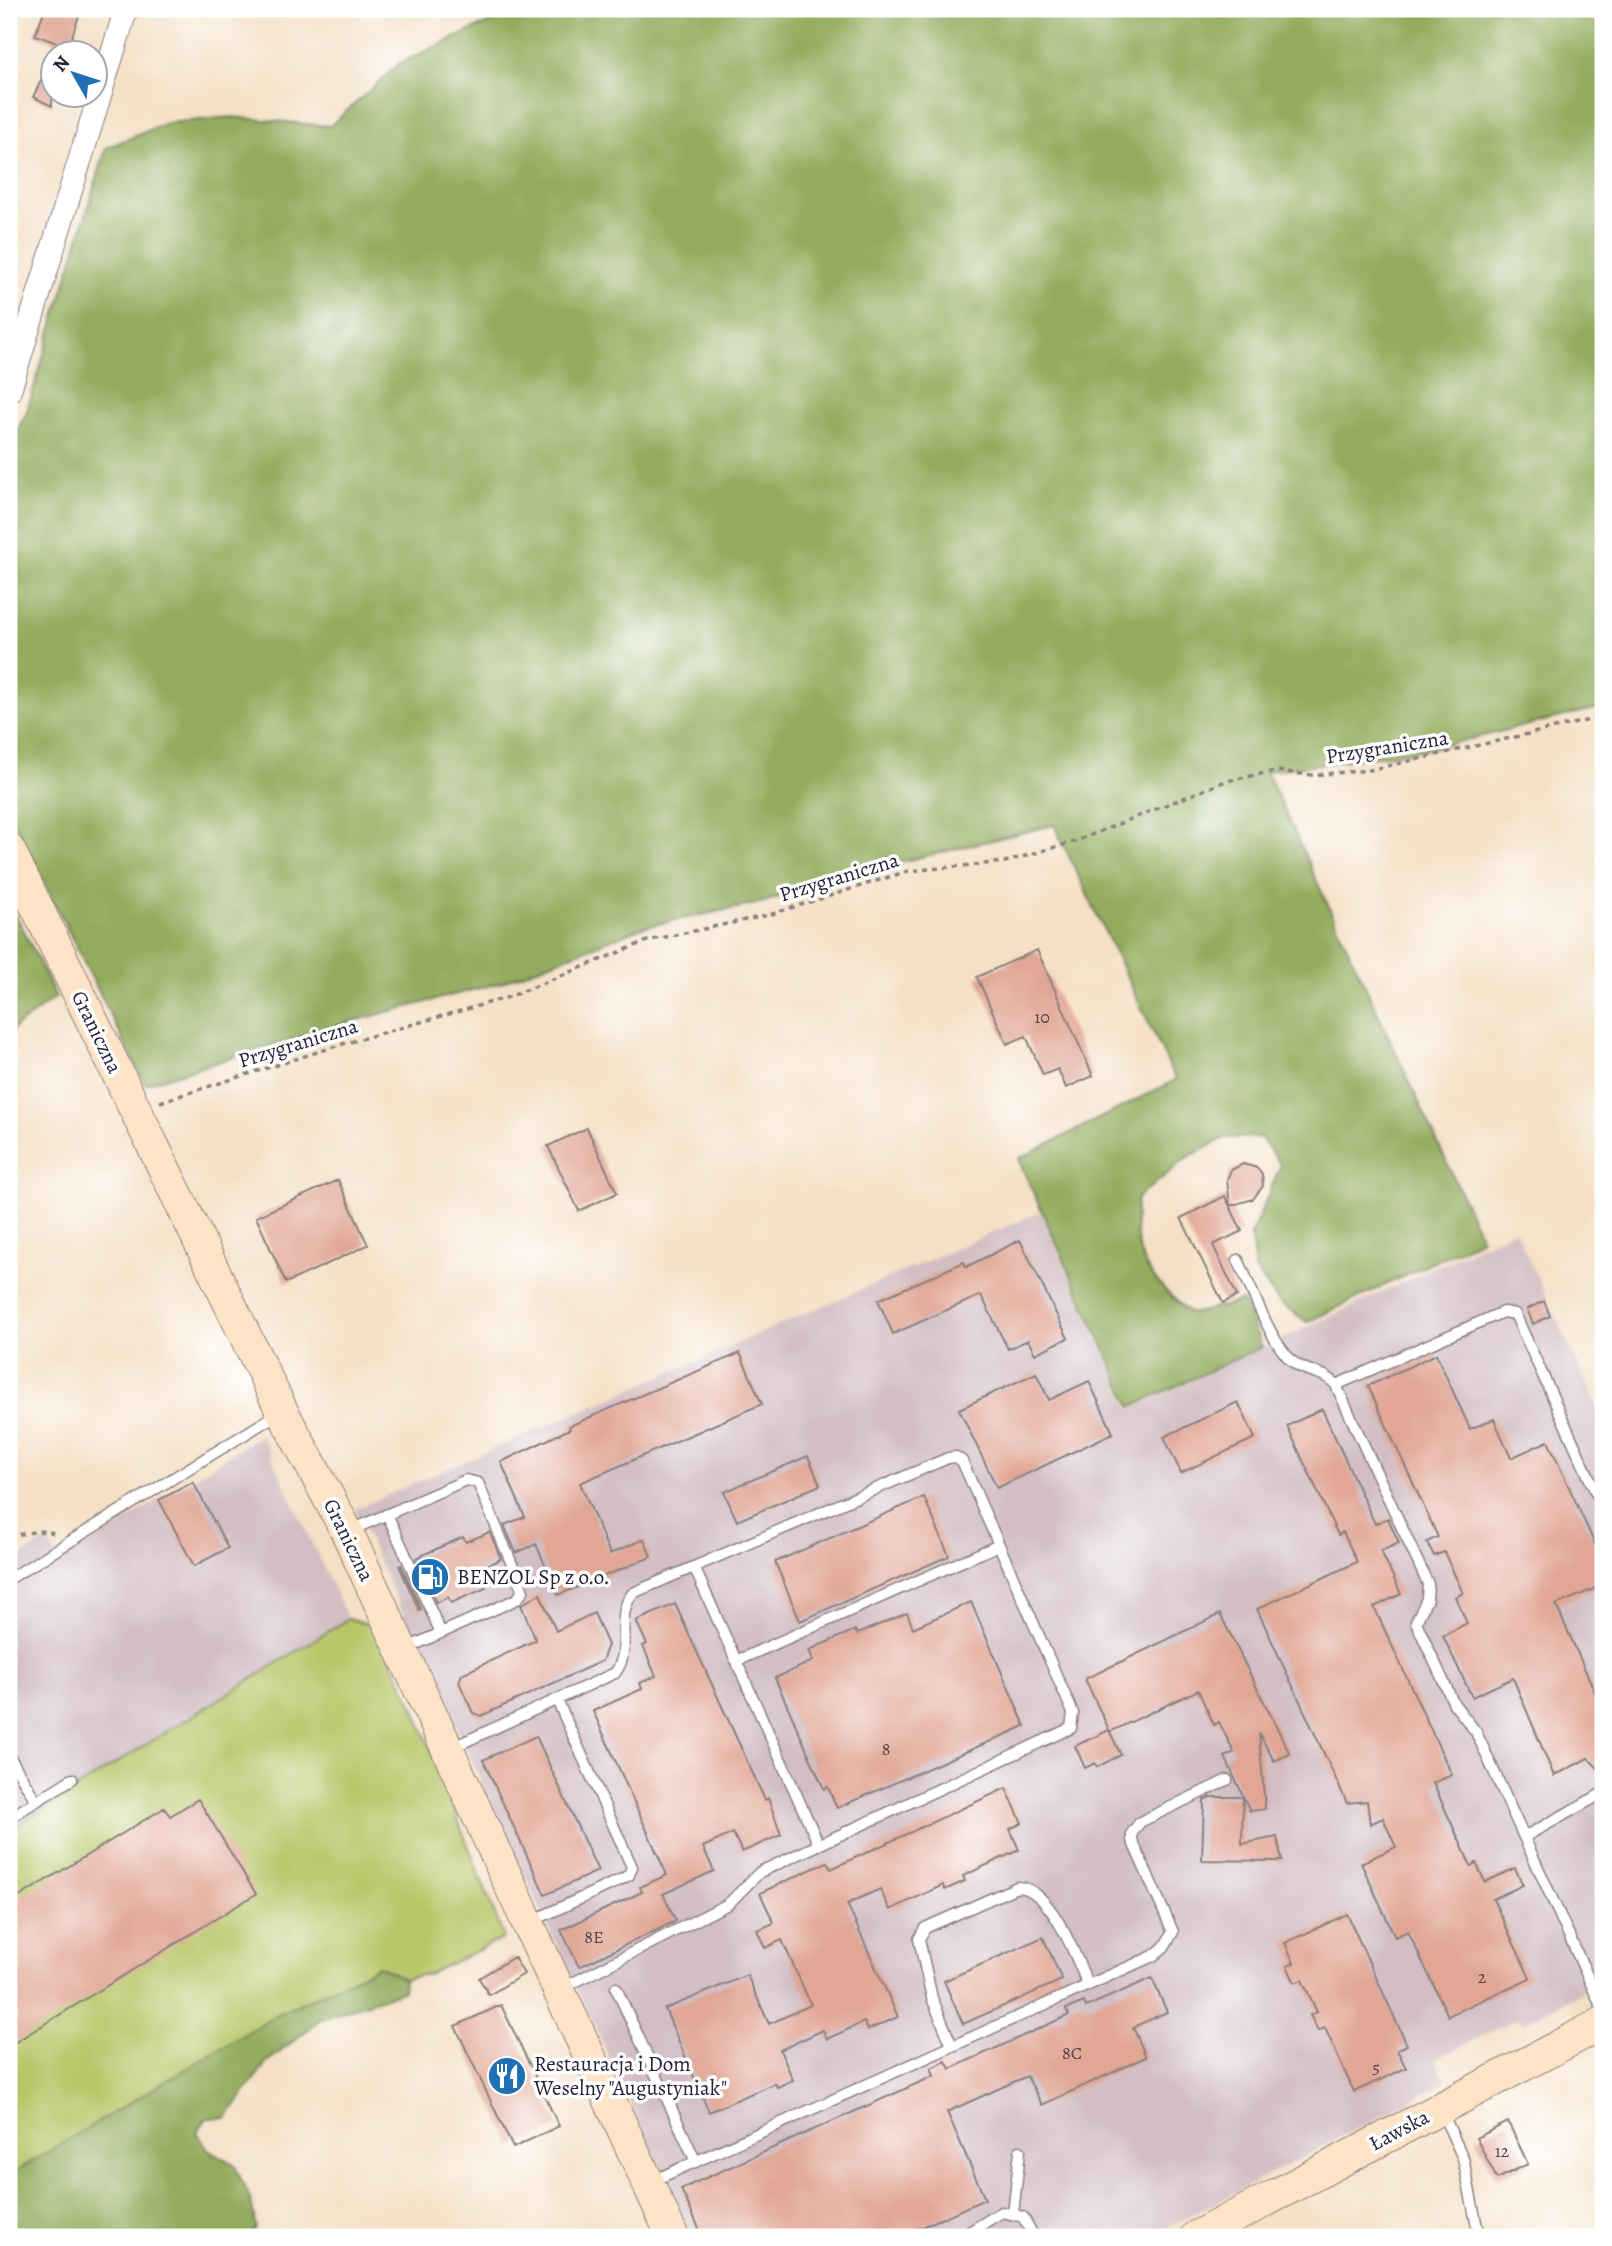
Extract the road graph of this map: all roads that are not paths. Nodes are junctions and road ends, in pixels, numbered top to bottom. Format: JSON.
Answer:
{"nodes":[{"id":1,"x":126,"y":9,"type":"edge"},
{"id":2,"x":9,"y":392,"type":"edge"},
{"id":3,"x":9,"y":850,"type":"edge"},
{"id":4,"x":1238,"y":1261,"type":"dead end"},
{"id":5,"x":1336,"y":1385,"type":"junction"},
{"id":6,"x":282,"y":1411,"type":"junction"},
{"id":7,"x":1603,"y":1508,"type":"edge"},
{"id":8,"x":387,"y":1514,"type":"junction"},
{"id":9,"x":347,"y":1532,"type":"junction"},
{"id":10,"x":999,"y":1545,"type":"junction"},
{"id":11,"x":694,"y":1567,"type":"junction"},
{"id":12,"x":9,"y":1579,"type":"edge"},
{"id":13,"x":441,"y":1633,"type":"junction"},
{"id":14,"x":401,"y":1650,"type":"junction"},
{"id":15,"x":736,"y":1661,"type":"junction"},
{"id":16,"x":557,"y":1700,"type":"junction"},
{"id":17,"x":447,"y":1749,"type":"junction"},
{"id":18,"x":9,"y":1756,"type":"edge"},
{"id":19,"x":72,"y":1779,"type":"dead end"},
{"id":20,"x":1227,"y":1780,"type":"dead end"},
{"id":21,"x":1603,"y":1793,"type":"edge"},
{"id":22,"x":36,"y":1801,"type":"junction"},
{"id":23,"x":9,"y":1818,"type":"edge"},
{"id":24,"x":1526,"y":1836,"type":"junction"},
{"id":25,"x":819,"y":1845,"type":"junction"},
{"id":26,"x":527,"y":1923,"type":"junction"},
{"id":27,"x":1088,"y":1985,"type":"junction"},
{"id":28,"x":616,"y":1988,"type":"dead end"},
{"id":29,"x":558,"y":1991,"type":"junction"},
{"id":30,"x":1603,"y":2010,"type":"edge"},
{"id":31,"x":1603,"y":2023,"type":"edge"},
{"id":32,"x":952,"y":2046,"type":"junction"},
{"id":33,"x":1440,"y":2109,"type":"junction"},
{"id":34,"x":1020,"y":2151,"type":"dead end"},
{"id":35,"x":696,"y":2162,"type":"junction"},
{"id":36,"x":647,"y":2184,"type":"junction"},
{"id":37,"x":1013,"y":2214,"type":"junction"},
{"id":38,"x":673,"y":2237,"type":"edge"},
{"id":39,"x":961,"y":2237,"type":"edge"},
{"id":40,"x":1034,"y":2237,"type":"edge"},
{"id":41,"x":1195,"y":2237,"type":"edge"},
{"id":42,"x":1479,"y":2237,"type":"edge"}],
"edges":[{"from":1,"to":2,"type":"street"},
{"from":3,"to":6,"type":"street","name":"Graniczna"},
{"from":4,"to":5,"type":"lane"},
{"from":5,"to":7,"type":"lane"},
{"from":5,"to":24,"type":"lane"},
{"from":6,"to":9,"type":"street","name":"Graniczna"},
{"from":6,"to":12,"type":"lane"},
{"from":8,"to":9,"type":"lane"},
{"from":8,"to":13,"type":"lane"},
{"from":8,"to":13,"type":"lane"},
{"from":9,"to":14,"type":"street","name":"Graniczna"},
{"from":10,"to":11,"type":"lane"},
{"from":10,"to":15,"type":"lane"},
{"from":10,"to":25,"type":"lane"},
{"from":11,"to":15,"type":"lane"},
{"from":11,"to":16,"type":"lane"},
{"from":13,"to":14,"type":"lane"},
{"from":14,"to":17,"type":"street","name":"Graniczna"},
{"from":15,"to":25,"type":"lane"},
{"from":16,"to":17,"type":"lane"},
{"from":16,"to":26,"type":"lane"},
{"from":17,"to":26,"type":"street","name":"Graniczna"},
{"from":18,"to":22,"type":"lane"},
{"from":19,"to":22,"type":"lane"},
{"from":20,"to":27,"type":"lane"},
{"from":21,"to":24,"type":"lane"},
{"from":22,"to":23,"type":"lane"},
{"from":24,"to":30,"type":"lane"},
{"from":25,"to":29,"type":"lane"},
{"from":26,"to":29,"type":"street","name":"Graniczna"},
{"from":27,"to":32,"type":"lane"},
{"from":27,"to":32,"type":"lane"},
{"from":28,"to":35,"type":"lane"},
{"from":29,"to":36,"type":"street","name":"Graniczna"},
{"from":31,"to":33,"type":"street","name":"Ławska"},
{"from":32,"to":35,"type":"lane"},
{"from":33,"to":41,"type":"street","name":"Ławska"},
{"from":33,"to":42,"type":"lane"},
{"from":34,"to":37,"type":"lane"},
{"from":35,"to":36,"type":"lane"},
{"from":36,"to":38,"type":"street","name":"Graniczna"},
{"from":37,"to":39,"type":"lane"},
{"from":37,"to":40,"type":"lane"}]}
